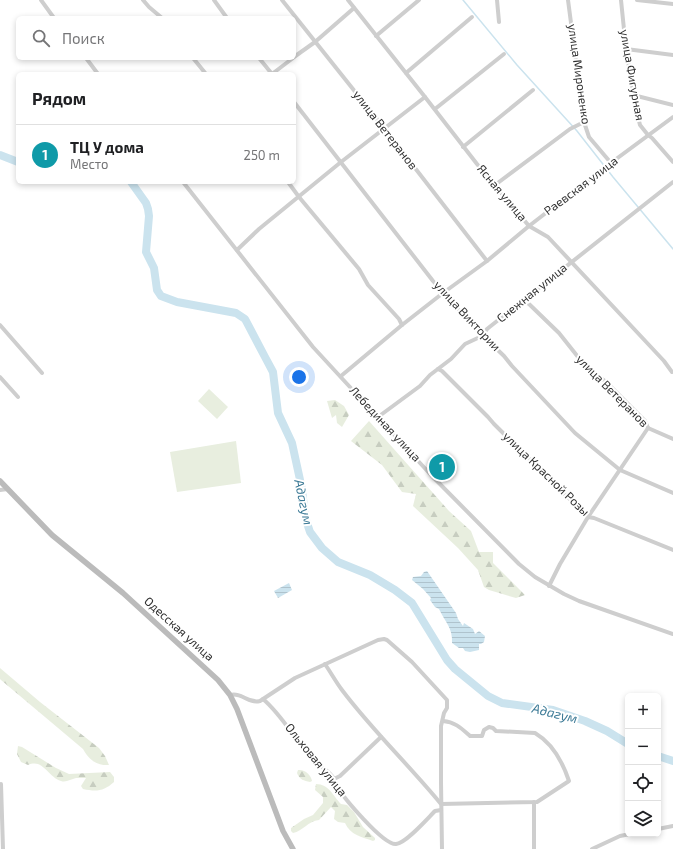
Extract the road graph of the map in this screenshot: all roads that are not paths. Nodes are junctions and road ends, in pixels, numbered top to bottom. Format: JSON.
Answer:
{"nodes":[{"id":1,"x":41,"y":0,"type":"edge"},
{"id":2,"x":143,"y":0,"type":"edge"},
{"id":3,"x":214,"y":0,"type":"edge"},
{"id":4,"x":282,"y":0,"type":"edge"},
{"id":5,"x":348,"y":0,"type":"edge"},
{"id":6,"x":419,"y":0,"type":"edge"},
{"id":7,"x":496,"y":0,"type":"edge"},
{"id":8,"x":568,"y":0,"type":"edge"},
{"id":9,"x":621,"y":0,"type":"edge"},
{"id":10,"x":637,"y":0,"type":"edge"},
{"id":11,"x":673,"y":4,"type":"edge"},
{"id":12,"x":354,"y":8,"type":"junction"},
{"id":13,"x":53,"y":16,"type":"edge"},
{"id":14,"x":160,"y":16,"type":"edge"},
{"id":15,"x":226,"y":16,"type":"edge"},
{"id":16,"x":295,"y":16,"type":"edge"},
{"id":17,"x":472,"y":17,"type":"dead end"},
{"id":18,"x":296,"y":18,"type":"edge"},
{"id":19,"x":500,"y":22,"type":"dead end"},
{"id":20,"x":376,"y":36,"type":"junction"},
{"id":21,"x":315,"y":42,"type":"junction"},
{"id":22,"x":626,"y":50,"type":"junction"},
{"id":23,"x":504,"y":54,"type":"dead end"},
{"id":24,"x":673,"y":55,"type":"edge"},
{"id":25,"x":296,"y":56,"type":"edge"},
{"id":26,"x":88,"y":60,"type":"edge"},
{"id":27,"x":195,"y":60,"type":"edge"},
{"id":28,"x":261,"y":60,"type":"edge"},
{"id":29,"x":291,"y":60,"type":"edge"},
{"id":30,"x":96,"y":72,"type":"edge"},
{"id":31,"x":204,"y":72,"type":"edge"},
{"id":32,"x":270,"y":72,"type":"edge"},
{"id":33,"x":275,"y":72,"type":"edge"},
{"id":34,"x":406,"y":73,"type":"junction"},
{"id":35,"x":534,"y":90,"type":"dead end"},
{"id":36,"x":634,"y":95,"type":"junction"},
{"id":37,"x":425,"y":97,"type":"junction"},
{"id":38,"x":296,"y":105,"type":"edge"},
{"id":39,"x":673,"y":105,"type":"edge"},
{"id":40,"x":435,"y":109,"type":"junction"},
{"id":41,"x":673,"y":117,"type":"edge"},
{"id":42,"x":584,"y":122,"type":"junction"},
{"id":43,"x":384,"y":128,"type":"junction"},
{"id":44,"x":648,"y":135,"type":"junction"},
{"id":45,"x":463,"y":147,"type":"junction"},
{"id":46,"x":341,"y":162,"type":"junction"},
{"id":47,"x":673,"y":162,"type":"edge"},
{"id":48,"x":607,"y":166,"type":"junction"},
{"id":49,"x":673,"y":182,"type":"edge"},
{"id":50,"x":185,"y":184,"type":"edge"},
{"id":51,"x":289,"y":184,"type":"edge"},
{"id":52,"x":495,"y":185,"type":"junction"},
{"id":53,"x":299,"y":197,"type":"junction"},
{"id":54,"x":529,"y":226,"type":"junction"},
{"id":55,"x":236,"y":250,"type":"junction"},
{"id":56,"x":487,"y":261,"type":"junction"},
{"id":57,"x":571,"y":262,"type":"junction"},
{"id":58,"x":444,"y":292,"type":"junction"},
{"id":59,"x":524,"y":301,"type":"junction"},
{"id":60,"x":0,"y":325,"type":"edge"},
{"id":61,"x":402,"y":325,"type":"junction"},
{"id":62,"x":482,"y":336,"type":"junction"},
{"id":63,"x":438,"y":369,"type":"junction"},
{"id":64,"x":672,"y":372,"type":"dead end"},
{"id":65,"x":42,"y":373,"type":"dead end"},
{"id":66,"x":341,"y":376,"type":"junction"},
{"id":67,"x":0,"y":377,"type":"edge"},
{"id":68,"x":18,"y":397,"type":"dead end"},
{"id":69,"x":378,"y":417,"type":"junction"},
{"id":70,"x":648,"y":428,"type":"junction"},
{"id":71,"x":673,"y":439,"type":"edge"},
{"id":72,"x":620,"y":470,"type":"junction"},
{"id":73,"x":0,"y":482,"type":"edge"},
{"id":74,"x":8,"y":489,"type":"junction"},
{"id":75,"x":0,"y":490,"type":"edge"},
{"id":76,"x":673,"y":493,"type":"edge"},
{"id":77,"x":588,"y":517,"type":"junction"},
{"id":78,"x":673,"y":550,"type":"edge"},
{"id":79,"x":549,"y":586,"type":"junction"},
{"id":80,"x":673,"y":634,"type":"edge"},
{"id":81,"x":325,"y":664,"type":"junction"},
{"id":82,"x":230,"y":695,"type":"junction"},
{"id":83,"x":263,"y":699,"type":"junction"},
{"id":84,"x":443,"y":721,"type":"junction"},
{"id":85,"x":382,"y":737,"type":"junction"},
{"id":86,"x":334,"y":779,"type":"junction"},
{"id":87,"x":1,"y":784,"type":"edge"},
{"id":88,"x":534,"y":802,"type":"junction"},
{"id":89,"x":441,"y":804,"type":"junction"},
{"id":90,"x":441,"y":810,"type":"junction"},
{"id":91,"x":673,"y":826,"type":"edge"},
{"id":92,"x":661,"y":828,"type":"edge"},
{"id":93,"x":625,"y":835,"type":"edge"},
{"id":94,"x":2,"y":849,"type":"edge"},
{"id":95,"x":293,"y":849,"type":"edge"},
{"id":96,"x":442,"y":849,"type":"edge"},
{"id":97,"x":534,"y":849,"type":"edge"},
{"id":98,"x":592,"y":849,"type":"edge"}],
"edges":[{"from":1,"to":13,"type":"street"},
{"from":2,"to":14,"type":"street"},
{"from":3,"to":15,"type":"street"},
{"from":4,"to":16,"type":"street","name":"улица Ветеранов"},
{"from":5,"to":12,"type":"street","name":"Ясная улица"},
{"from":6,"to":20,"type":"street"},
{"from":7,"to":19,"type":"street"},
{"from":8,"to":42,"type":"street","name":"улица Мироненко"},
{"from":9,"to":22,"type":"street","name":"улица Фигурная"},
{"from":10,"to":11,"type":"street"},
{"from":12,"to":20,"type":"street","name":"Ясная улица"},
{"from":12,"to":21,"type":"street"},
{"from":17,"to":34,"type":"street"},
{"from":18,"to":21,"type":"street","name":"улица Ветеранов"},
{"from":20,"to":34,"type":"street","name":"Ясная улица"},
{"from":21,"to":25,"type":"street"},
{"from":21,"to":43,"type":"street","name":"улица Ветеранов"},
{"from":22,"to":24,"type":"street"},
{"from":22,"to":36,"type":"street","name":"улица Фигурная"},
{"from":23,"to":40,"type":"street"},
{"from":26,"to":30,"type":"street"},
{"from":27,"to":31,"type":"street"},
{"from":28,"to":32,"type":"street"},
{"from":29,"to":33,"type":"street"},
{"from":34,"to":37,"type":"street","name":"Ясная улица"},
{"from":35,"to":45,"type":"street"},
{"from":36,"to":39,"type":"street"},
{"from":36,"to":44,"type":"street","name":"улица Фигурная"},
{"from":37,"to":40,"type":"street","name":"Ясная улица"},
{"from":37,"to":43,"type":"street"},
{"from":38,"to":46,"type":"street","name":"улица Виктории"},
{"from":40,"to":45,"type":"street","name":"Ясная улица"},
{"from":41,"to":44,"type":"street","name":"Раевская улица"},
{"from":42,"to":48,"type":"street","name":"улица Мироненко"},
{"from":42,"to":52,"type":"street"},
{"from":43,"to":46,"type":"street"},
{"from":43,"to":56,"type":"street","name":"улица Ветеранов"},
{"from":44,"to":47,"type":"street","name":"улица Фигурная"},
{"from":44,"to":48,"type":"street","name":"Раевская улица"},
{"from":45,"to":52,"type":"street","name":"Ясная улица"},
{"from":46,"to":53,"type":"street"},
{"from":46,"to":58,"type":"street","name":"улица Виктории"},
{"from":48,"to":54,"type":"street","name":"Раевская улица"},
{"from":49,"to":57,"type":"street","name":"Снежная улица"},
{"from":50,"to":55,"type":"street","name":"Лебединая улица"},
{"from":51,"to":53,"type":"street"},
{"from":52,"to":54,"type":"street","name":"Ясная улица"},
{"from":53,"to":55,"type":"street"},
{"from":53,"to":61,"type":"street"},
{"from":54,"to":56,"type":"street","name":"Раевская улица"},
{"from":54,"to":57,"type":"street","name":"Ясная улица"},
{"from":55,"to":66,"type":"street","name":"Лебединая улица"},
{"from":56,"to":58,"type":"street","name":"Раевская улица"},
{"from":57,"to":59,"type":"street","name":"Снежная улица"},
{"from":57,"to":64,"type":"street","name":"Ясная улица"},
{"from":58,"to":61,"type":"street","name":"Раевская улица"},
{"from":58,"to":62,"type":"street","name":"улица Виктории"},
{"from":59,"to":62,"type":"street","name":"Снежная улица"},
{"from":59,"to":70,"type":"street","name":"улица Ветеранов"},
{"from":60,"to":65,"type":"street"},
{"from":61,"to":66,"type":"street","name":"Раевская улица"},
{"from":62,"to":63,"type":"street","name":"Снежная улица"},
{"from":62,"to":72,"type":"street","name":"улица Виктории"},
{"from":63,"to":69,"type":"street","name":"Снежная улица"},
{"from":63,"to":77,"type":"street","name":"улица Красной Розы"},
{"from":66,"to":69,"type":"street","name":"Лебединая улица"},
{"from":67,"to":68,"type":"street"},
{"from":69,"to":79,"type":"street","name":"Лебединая улица"},
{"from":70,"to":71,"type":"street","name":"улица Ветеранов"},
{"from":70,"to":72,"type":"street"},
{"from":72,"to":76,"type":"street","name":"улица Виктории"},
{"from":72,"to":77,"type":"street"},
{"from":73,"to":74,"type":"main road","name":"Одесская улица"},
{"from":74,"to":75,"type":"street"},
{"from":74,"to":82,"type":"main road","name":"Одесская улица"},
{"from":77,"to":78,"type":"street","name":"улица Красной Розы"},
{"from":77,"to":79,"type":"street"},
{"from":79,"to":80,"type":"street","name":"Лебединая улица"},
{"from":81,"to":83,"type":"street"},
{"from":81,"to":84,"type":"street"},
{"from":81,"to":85,"type":"street"},
{"from":82,"to":83,"type":"street"},
{"from":82,"to":95,"type":"main road","name":"Одесская улица"},
{"from":83,"to":86,"type":"street","name":"Ольховая улица"},
{"from":84,"to":88,"type":"street"},
{"from":84,"to":89,"type":"street"},
{"from":85,"to":86,"type":"street"},
{"from":85,"to":89,"type":"street"},
{"from":86,"to":90,"type":"street","name":"Ольховая улица"},
{"from":87,"to":94,"type":"street"},
{"from":88,"to":89,"type":"street"},
{"from":88,"to":97,"type":"street"},
{"from":89,"to":90,"type":"street"},
{"from":90,"to":96,"type":"street"},
{"from":91,"to":92,"type":"street"},
{"from":93,"to":98,"type":"street"}]}
